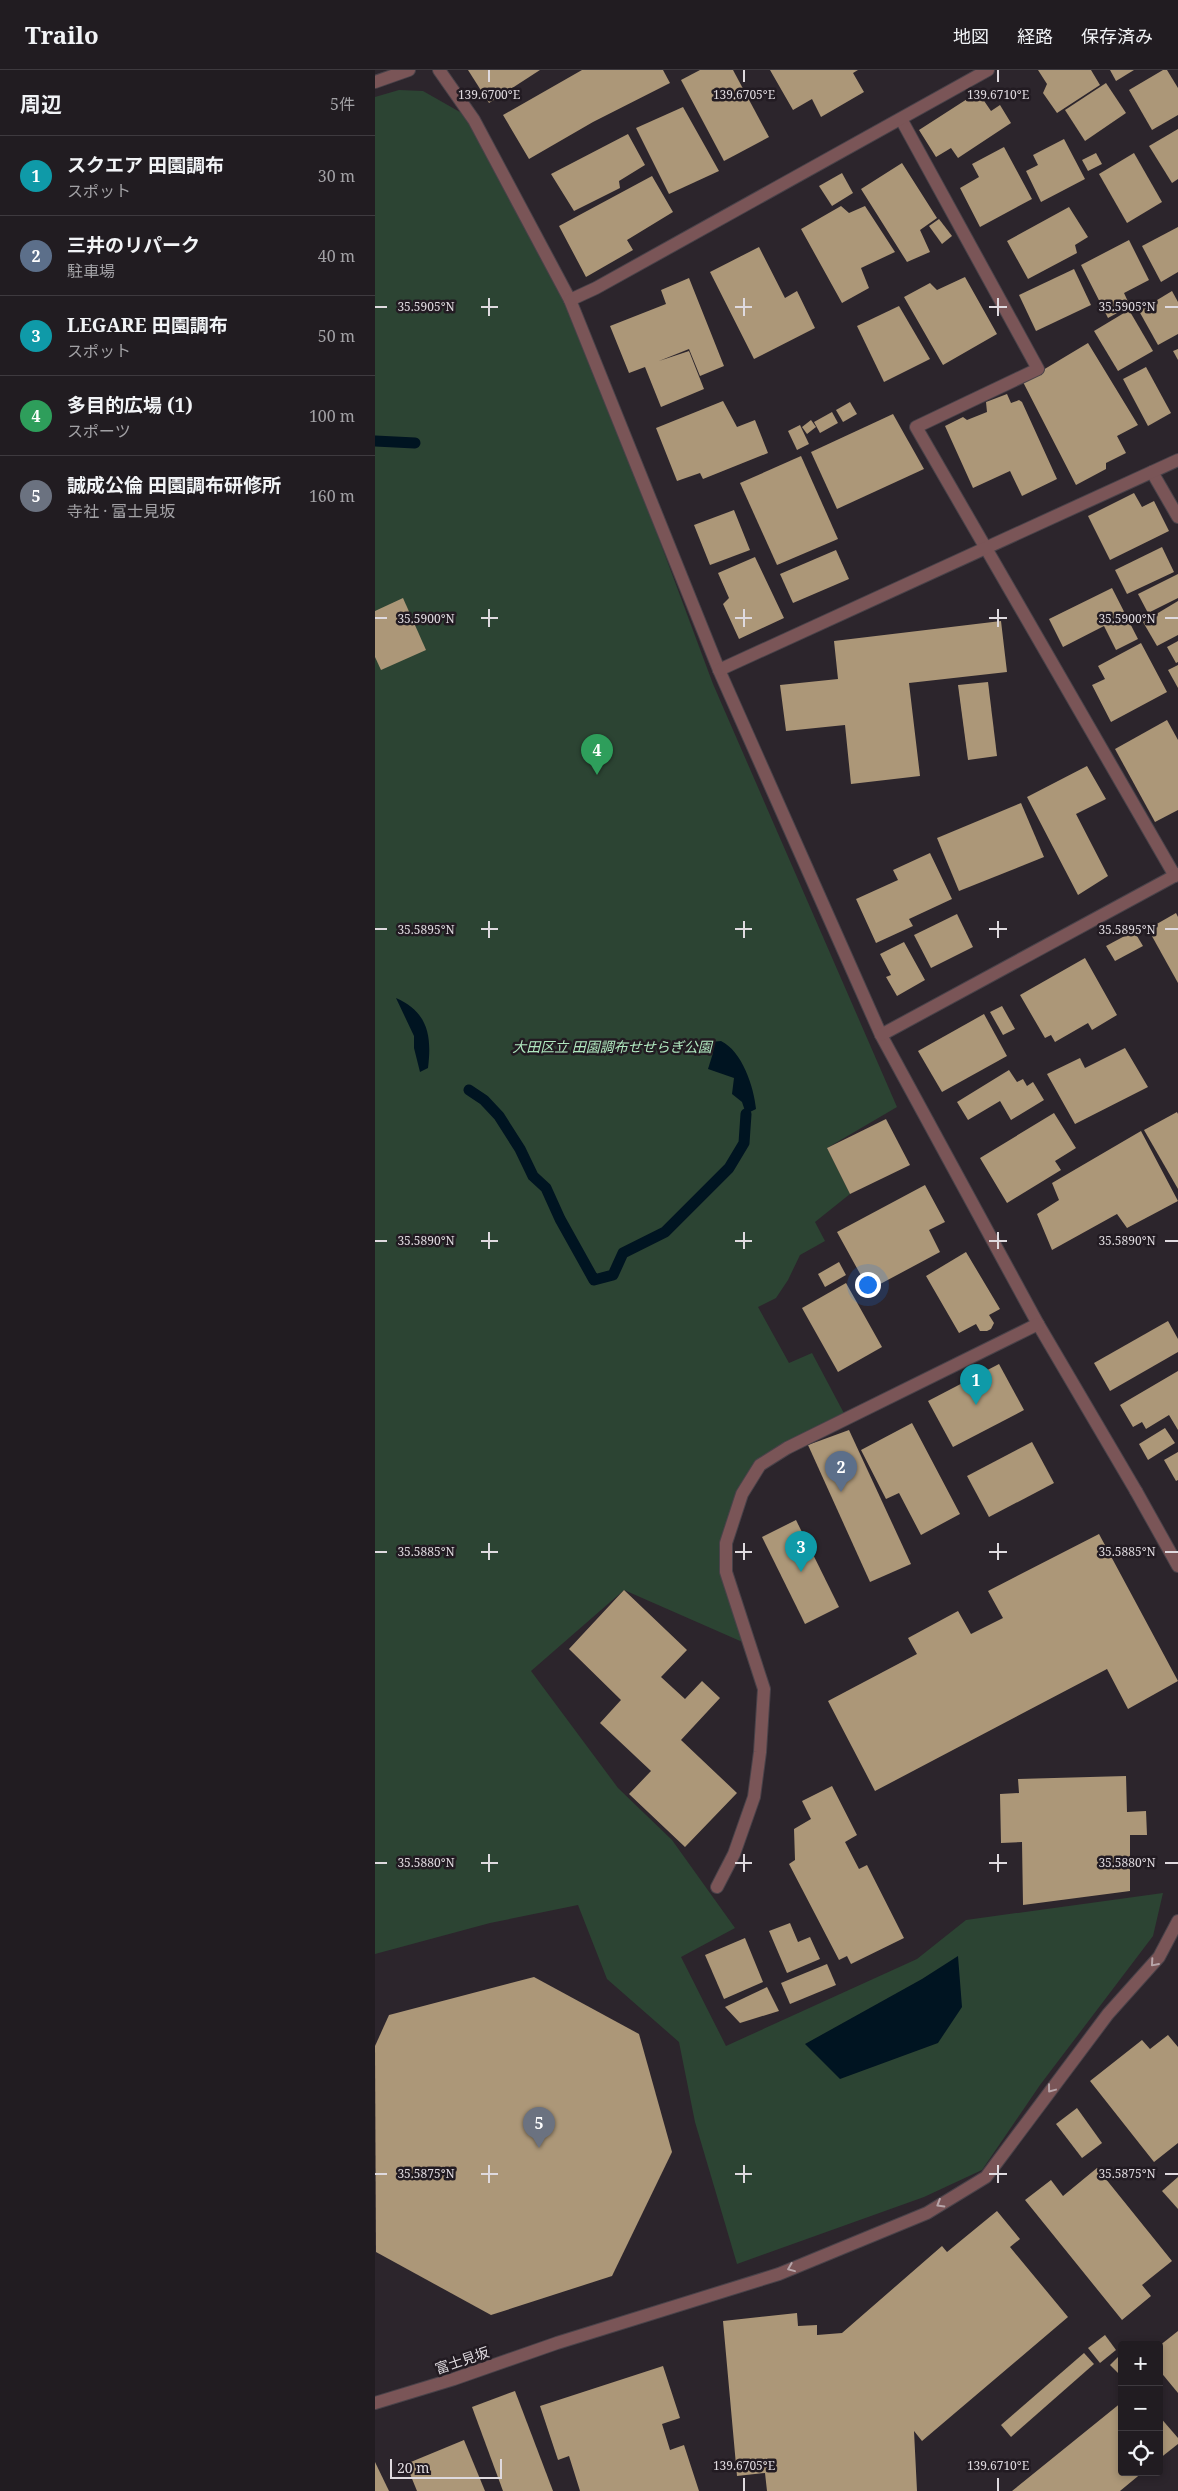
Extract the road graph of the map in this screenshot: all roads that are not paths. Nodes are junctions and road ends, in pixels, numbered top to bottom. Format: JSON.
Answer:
{"nodes":[{"id":1,"x":409,"y":70,"type":"edge"},
{"id":2,"x":439,"y":70,"type":"edge"},
{"id":3,"x":988,"y":70,"type":"edge"},
{"id":4,"x":375,"y":82,"type":"edge"},
{"id":5,"x":901,"y":119,"type":"junction"},
{"id":6,"x":570,"y":300,"type":"junction"},
{"id":7,"x":1178,"y":460,"type":"edge"},
{"id":8,"x":1152,"y":472,"type":"junction"},
{"id":9,"x":1178,"y":517,"type":"edge"},
{"id":10,"x":986,"y":550,"type":"junction"},
{"id":11,"x":719,"y":670,"type":"junction"},
{"id":12,"x":1177,"y":875,"type":"edge"},
{"id":13,"x":881,"y":1034,"type":"junction"},
{"id":14,"x":1038,"y":1324,"type":"junction"},
{"id":15,"x":1178,"y":1566,"type":"edge"},
{"id":16,"x":717,"y":1887,"type":"dead end"},
{"id":17,"x":1178,"y":1921,"type":"edge"},
{"id":18,"x":375,"y":2403,"type":"edge"}],
"edges":[{"from":1,"to":4,"type":"street"},
{"from":2,"to":6,"type":"street"},
{"from":3,"to":5,"type":"street"},
{"from":5,"to":6,"type":"street"},
{"from":5,"to":10,"type":"street"},
{"from":6,"to":11,"type":"street"},
{"from":7,"to":8,"type":"street"},
{"from":8,"to":9,"type":"street"},
{"from":8,"to":10,"type":"street"},
{"from":10,"to":11,"type":"street"},
{"from":10,"to":12,"type":"street"},
{"from":11,"to":13,"type":"street"},
{"from":12,"to":13,"type":"street"},
{"from":13,"to":14,"type":"street"},
{"from":14,"to":15,"type":"street"},
{"from":14,"to":16,"type":"street"},
{"from":17,"to":18,"type":"street","name":"富士見坂","one_way":true}]}
